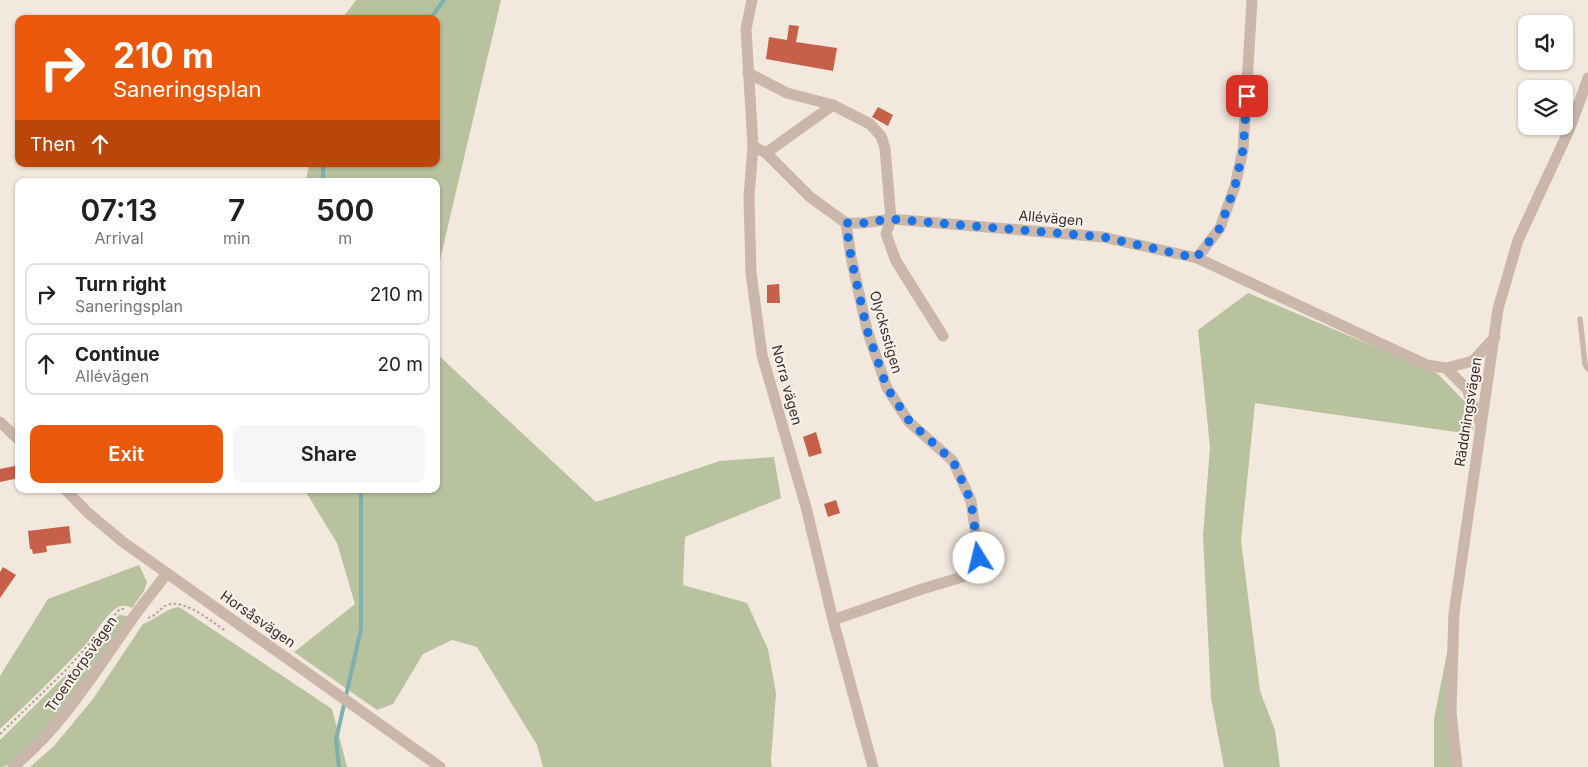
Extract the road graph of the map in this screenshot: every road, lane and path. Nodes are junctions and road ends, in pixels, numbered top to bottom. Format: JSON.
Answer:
{"nodes":[{"id":1,"x":752,"y":0,"type":"edge"},
{"id":2,"x":1252,"y":0,"type":"edge"},
{"id":3,"x":748,"y":73,"type":"junction"},
{"id":4,"x":1588,"y":78,"type":"edge"},
{"id":5,"x":833,"y":105,"type":"junction"},
{"id":6,"x":753,"y":146,"type":"junction"},
{"id":7,"x":766,"y":153,"type":"junction"},
{"id":8,"x":890,"y":219,"type":"junction"},
{"id":9,"x":846,"y":223,"type":"junction"},
{"id":10,"x":1196,"y":258,"type":"junction"},
{"id":11,"x":1580,"y":319,"type":"dead end"},
{"id":12,"x":943,"y":336,"type":"dead end"},
{"id":13,"x":1495,"y":337,"type":"junction"},
{"id":14,"x":1446,"y":368,"type":"junction"},
{"id":15,"x":1588,"y":369,"type":"edge"},
{"id":16,"x":0,"y":422,"type":"edge"},
{"id":17,"x":1481,"y":424,"type":"junction"},
{"id":18,"x":15,"y":436,"type":"edge"},
{"id":19,"x":69,"y":493,"type":"edge"},
{"id":20,"x":168,"y":573,"type":"junction"},
{"id":21,"x":136,"y":613,"type":"junction"},
{"id":22,"x":833,"y":620,"type":"junction"},
{"id":23,"x":233,"y":635,"type":"dead end"},
{"id":24,"x":0,"y":734,"type":"edge"},
{"id":25,"x":13,"y":767,"type":"edge"},
{"id":26,"x":440,"y":767,"type":"edge"},
{"id":27,"x":873,"y":767,"type":"edge"},
{"id":28,"x":1457,"y":767,"type":"edge"}],
"edges":[{"from":1,"to":3,"type":"street","name":"Norra vägen"},
{"from":2,"to":10,"type":"street"},
{"from":3,"to":5,"type":"street"},
{"from":3,"to":6,"type":"street","name":"Norra vägen"},
{"from":4,"to":13,"type":"street","name":"Räddningsvägen"},
{"from":5,"to":7,"type":"street"},
{"from":5,"to":8,"type":"street"},
{"from":6,"to":7,"type":"street"},
{"from":6,"to":22,"type":"street","name":"Norra vägen"},
{"from":7,"to":9,"type":"street"},
{"from":8,"to":9,"type":"street","name":"Allévägen"},
{"from":8,"to":10,"type":"street","name":"Allévägen"},
{"from":8,"to":12,"type":"street"},
{"from":9,"to":22,"type":"street","name":"Olycksstigen"},
{"from":10,"to":14,"type":"street","name":"Allévägen"},
{"from":11,"to":15,"type":"lane"},
{"from":13,"to":14,"type":"street","name":"Allévägen"},
{"from":13,"to":17,"type":"street","name":"Räddningsvägen"},
{"from":14,"to":17,"type":"street"},
{"from":16,"to":18,"type":"street"},
{"from":17,"to":28,"type":"street","name":"Räddningsvägen"},
{"from":19,"to":20,"type":"street","name":"Horsåsvägen"},
{"from":20,"to":21,"type":"street","name":"Troentorpsvägen"},
{"from":20,"to":26,"type":"street","name":"Horsåsvägen"},
{"from":21,"to":23,"type":"path"},
{"from":21,"to":24,"type":"path"},
{"from":21,"to":25,"type":"street","name":"Troentorpsvägen"},
{"from":22,"to":27,"type":"street","name":"Norra vägen"}]}
